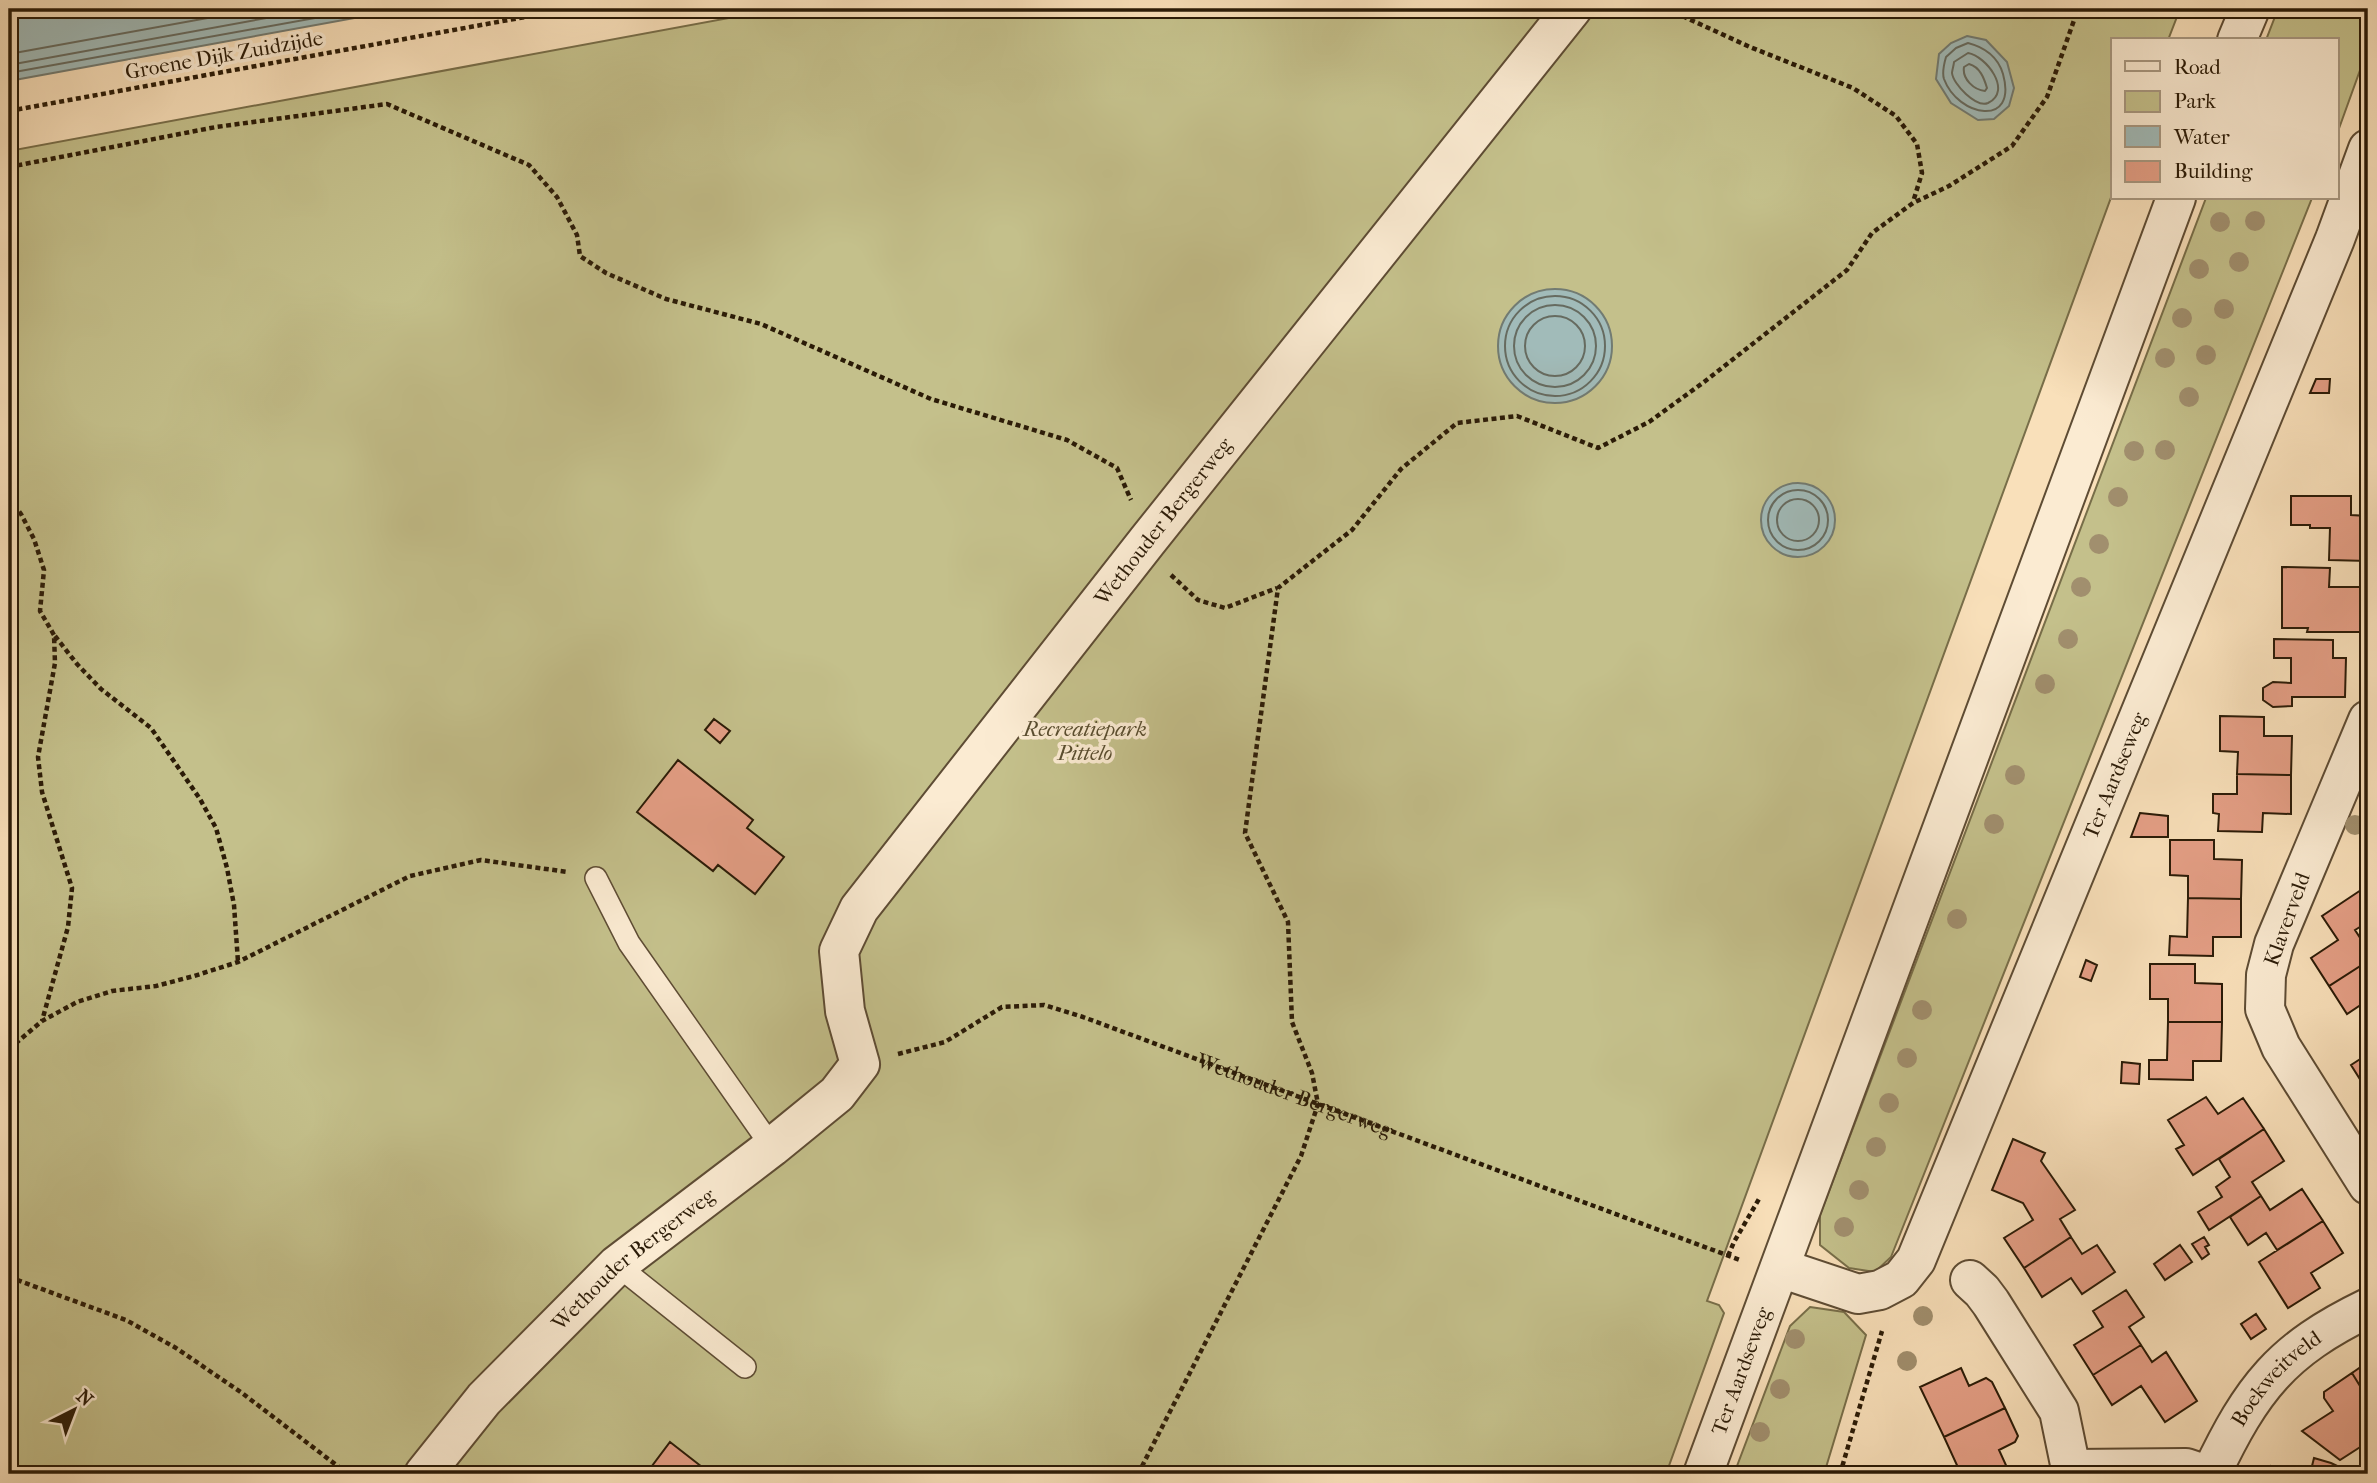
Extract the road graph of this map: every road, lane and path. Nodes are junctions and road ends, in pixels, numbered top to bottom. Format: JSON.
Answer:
{"nodes":[{"id":1,"x":569,"y":9,"type":"edge"},
{"id":2,"x":1572,"y":9,"type":"edge"},
{"id":3,"x":1667,"y":9,"type":"edge"},
{"id":4,"x":1679,"y":9,"type":"edge"},
{"id":5,"x":2078,"y":9,"type":"edge"},
{"id":6,"x":2250,"y":9,"type":"edge"},
{"id":7,"x":1679,"y":16,"type":"junction"},
{"id":8,"x":2238,"y":38,"type":"edge"},
{"id":9,"x":9,"y":111,"type":"edge"},
{"id":10,"x":2368,"y":149,"type":"edge"},
{"id":11,"x":9,"y":167,"type":"edge"},
{"id":12,"x":2175,"y":200,"type":"edge"},
{"id":13,"x":1913,"y":203,"type":"junction"},
{"id":14,"x":9,"y":498,"type":"edge"},
{"id":15,"x":1148,"y":540,"type":"junction"},
{"id":16,"x":1278,"y":588,"type":"junction"},
{"id":17,"x":54,"y":635,"type":"junction"},
{"id":18,"x":2368,"y":720,"type":"edge"},
{"id":19,"x":596,"y":878,"type":"joint"},
{"id":20,"x":238,"y":962,"type":"junction"},
{"id":21,"x":42,"y":1021,"type":"junction"},
{"id":22,"x":9,"y":1049,"type":"edge"},
{"id":23,"x":860,"y":1064,"type":"junction"},
{"id":24,"x":1318,"y":1104,"type":"junction"},
{"id":25,"x":772,"y":1147,"type":"junction"},
{"id":26,"x":2368,"y":1185,"type":"edge"},
{"id":27,"x":1728,"y":1256,"type":"dead end"},
{"id":28,"x":617,"y":1265,"type":"junction"},
{"id":29,"x":1780,"y":1268,"type":"junction"},
{"id":30,"x":9,"y":1276,"type":"edge"},
{"id":31,"x":1970,"y":1280,"type":"dead end"},
{"id":32,"x":1880,"y":1290,"type":"junction"},
{"id":33,"x":2368,"y":1308,"type":"edge"},
{"id":34,"x":746,"y":1367,"type":"dead end"},
{"id":35,"x":2072,"y":1471,"type":"edge"},
{"id":36,"x":348,"y":1474,"type":"edge"},
{"id":37,"x":424,"y":1474,"type":"edge"},
{"id":38,"x":1139,"y":1474,"type":"edge"},
{"id":39,"x":1703,"y":1474,"type":"edge"},
{"id":40,"x":1840,"y":1474,"type":"edge"},
{"id":41,"x":2204,"y":1474,"type":"edge"},
{"id":42,"x":2211,"y":1474,"type":"edge"}],
"edges":[{"from":1,"to":9,"type":"path","name":"Groene Dijk Zuidzijde"},
{"from":2,"to":15,"type":"street","name":"Wethouder Bergerweg"},
{"from":3,"to":7,"type":"path"},
{"from":4,"to":7,"type":"path"},
{"from":5,"to":13,"type":"path"},
{"from":6,"to":8,"type":"street"},
{"from":7,"to":13,"type":"path"},
{"from":10,"to":32,"type":"street","name":"Ter Aardseweg"},
{"from":11,"to":15,"type":"path"},
{"from":12,"to":29,"type":"street","name":"Ter Aardseweg"},
{"from":13,"to":16,"type":"path"},
{"from":14,"to":17,"type":"path"},
{"from":15,"to":16,"type":"path"},
{"from":15,"to":23,"type":"street","name":"Wethouder Bergerweg"},
{"from":16,"to":24,"type":"path"},
{"from":17,"to":20,"type":"path"},
{"from":17,"to":21,"type":"path"},
{"from":18,"to":26,"type":"street","name":"Klaverveld"},
{"from":19,"to":20,"type":"path"},
{"from":19,"to":25,"type":"lane"},
{"from":20,"to":21,"type":"path"},
{"from":21,"to":22,"type":"path"},
{"from":23,"to":24,"type":"path","name":"Wethouder Bergerweg"},
{"from":23,"to":25,"type":"street","name":"Wethouder Bergerweg"},
{"from":24,"to":27,"type":"path","name":"Wethouder Bergerweg"},
{"from":24,"to":38,"type":"path"},
{"from":25,"to":28,"type":"street","name":"Wethouder Bergerweg"},
{"from":28,"to":34,"type":"lane"},
{"from":28,"to":37,"type":"street","name":"Wethouder Bergerweg"},
{"from":29,"to":32,"type":"street"},
{"from":29,"to":39,"type":"street","name":"Ter Aardseweg"},
{"from":30,"to":36,"type":"path"},
{"from":31,"to":35,"type":"street"},
{"from":32,"to":40,"type":"path"},
{"from":33,"to":42,"type":"street","name":"Boekweitveld"},
{"from":35,"to":41,"type":"street"}]}
